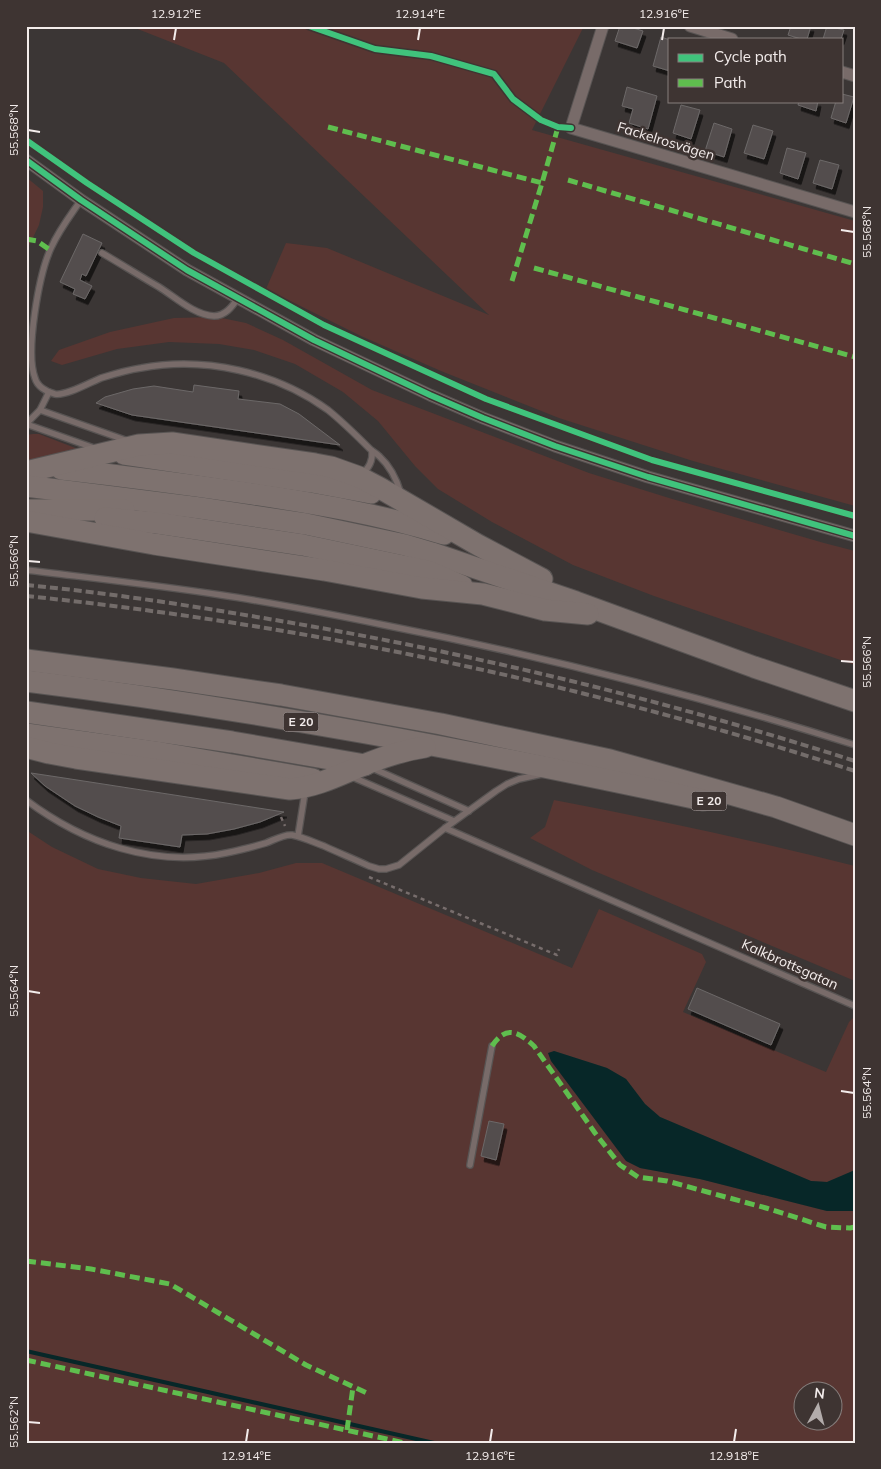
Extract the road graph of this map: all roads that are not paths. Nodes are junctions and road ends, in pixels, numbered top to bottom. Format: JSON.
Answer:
{"nodes":[{"id":1,"x":603,"y":26,"type":"edge"},
{"id":2,"x":690,"y":26,"type":"edge"},
{"id":3,"x":729,"y":38,"type":"edge"},
{"id":4,"x":26,"y":160,"type":"edge"},
{"id":5,"x":81,"y":200,"type":"junction"},
{"id":6,"x":855,"y":212,"type":"edge"},
{"id":7,"x":102,"y":253,"type":"dead end"},
{"id":8,"x":238,"y":298,"type":"junction"},
{"id":9,"x":49,"y":392,"type":"junction"},
{"id":10,"x":40,"y":410,"type":"junction"},
{"id":11,"x":26,"y":424,"type":"edge"},
{"id":12,"x":139,"y":445,"type":"junction"},
{"id":13,"x":372,"y":450,"type":"junction"},
{"id":14,"x":108,"y":452,"type":"junction"},
{"id":15,"x":76,"y":460,"type":"junction"},
{"id":16,"x":47,"y":467,"type":"junction"},
{"id":17,"x":26,"y":474,"type":"edge"},
{"id":18,"x":359,"y":477,"type":"junction"},
{"id":19,"x":26,"y":486,"type":"edge"},
{"id":20,"x":338,"y":486,"type":"junction"},
{"id":21,"x":403,"y":501,"type":"junction"},
{"id":22,"x":26,"y":516,"type":"edge"},
{"id":23,"x":440,"y":523,"type":"junction"},
{"id":24,"x":855,"y":536,"type":"edge"},
{"id":25,"x":478,"y":545,"type":"junction"},
{"id":26,"x":26,"y":570,"type":"edge"},
{"id":27,"x":488,"y":572,"type":"junction"},
{"id":28,"x":628,"y":620,"type":"junction"},
{"id":29,"x":26,"y":650,"type":"edge"},
{"id":30,"x":26,"y":660,"type":"edge"},
{"id":31,"x":26,"y":670,"type":"edge"},
{"id":32,"x":26,"y":681,"type":"edge"},
{"id":33,"x":26,"y":691,"type":"edge"},
{"id":34,"x":26,"y":701,"type":"edge"},
{"id":35,"x":855,"y":701,"type":"edge"},
{"id":36,"x":26,"y":712,"type":"edge"},
{"id":37,"x":26,"y":722,"type":"edge"},
{"id":38,"x":441,"y":724,"type":"junction"},
{"id":39,"x":259,"y":726,"type":"junction"},
{"id":40,"x":26,"y":734,"type":"edge"},
{"id":41,"x":228,"y":736,"type":"junction"},
{"id":42,"x":437,"y":745,"type":"junction"},
{"id":43,"x":855,"y":745,"type":"edge"},
{"id":44,"x":26,"y":747,"type":"edge"},
{"id":45,"x":407,"y":750,"type":"junction"},
{"id":46,"x":365,"y":765,"type":"junction"},
{"id":47,"x":560,"y":770,"type":"junction"},
{"id":48,"x":325,"y":781,"type":"junction"},
{"id":49,"x":26,"y":800,"type":"edge"},
{"id":50,"x":468,"y":811,"type":"junction"},
{"id":51,"x":454,"y":821,"type":"junction"},
{"id":52,"x":445,"y":828,"type":"junction"},
{"id":53,"x":855,"y":835,"type":"edge"},
{"id":54,"x":298,"y":836,"type":"junction"},
{"id":55,"x":855,"y":840,"type":"edge"},
{"id":56,"x":855,"y":1006,"type":"edge"},
{"id":57,"x":492,"y":1046,"type":"dead end"},
{"id":58,"x":470,"y":1165,"type":"dead end"}],
"edges":[{"from":1,"to":6,"type":"street","name":"Fackelrosvägen"},
{"from":2,"to":3,"type":"street"},
{"from":4,"to":5,"type":"street"},
{"from":5,"to":8,"type":"street"},
{"from":5,"to":9,"type":"lane"},
{"from":7,"to":8,"type":"lane"},
{"from":8,"to":24,"type":"street"},
{"from":9,"to":10,"type":"lane"},
{"from":9,"to":13,"type":"lane"},
{"from":10,"to":11,"type":"lane"},
{"from":10,"to":12,"type":"lane"},
{"from":11,"to":14,"type":"lane"},
{"from":12,"to":14,"type":"highway"},
{"from":12,"to":18,"type":"highway"},
{"from":13,"to":18,"type":"lane"},
{"from":13,"to":21,"type":"lane"},
{"from":14,"to":15,"type":"highway"},
{"from":14,"to":20,"type":"highway"},
{"from":15,"to":16,"type":"highway"},
{"from":15,"to":23,"type":"highway"},
{"from":16,"to":17,"type":"highway"},
{"from":16,"to":25,"type":"highway"},
{"from":17,"to":27,"type":"highway"},
{"from":18,"to":20,"type":"lane"},
{"from":18,"to":21,"type":"highway"},
{"from":19,"to":27,"type":"highway"},
{"from":20,"to":21,"type":"highway"},
{"from":21,"to":23,"type":"highway"},
{"from":22,"to":27,"type":"highway"},
{"from":22,"to":28,"type":"highway"},
{"from":23,"to":25,"type":"highway"},
{"from":25,"to":28,"type":"highway"},
{"from":26,"to":43,"type":"lane"},
{"from":27,"to":28,"type":"highway"},
{"from":28,"to":35,"type":"highway"},
{"from":29,"to":38,"type":"highway","number":"E 20"},
{"from":30,"to":38,"type":"highway","number":"E 20"},
{"from":31,"to":38,"type":"highway","number":"E 20"},
{"from":32,"to":42,"type":"highway","number":"E 20"},
{"from":33,"to":39,"type":"highway","number":"E 20"},
{"from":34,"to":41,"type":"highway","number":"E 20"},
{"from":36,"to":41,"type":"highway","number":"E 20"},
{"from":37,"to":48,"type":"highway"},
{"from":38,"to":53,"type":"highway","number":"E 20"},
{"from":39,"to":41,"type":"highway","number":"E 20"},
{"from":39,"to":45,"type":"highway","number":"E 20"},
{"from":40,"to":48,"type":"highway"},
{"from":41,"to":46,"type":"highway","number":"E 20"},
{"from":42,"to":45,"type":"highway","number":"E 20"},
{"from":42,"to":47,"type":"highway","number":"E 20"},
{"from":44,"to":48,"type":"highway","number":"E 20"},
{"from":45,"to":46,"type":"highway","number":"E 20"},
{"from":46,"to":48,"type":"highway","number":"E 20"},
{"from":46,"to":50,"type":"lane"},
{"from":47,"to":50,"type":"lane"},
{"from":47,"to":55,"type":"highway","number":"E 20"},
{"from":48,"to":51,"type":"lane"},
{"from":48,"to":54,"type":"lane"},
{"from":49,"to":54,"type":"lane"},
{"from":50,"to":51,"type":"lane"},
{"from":51,"to":52,"type":"lane"},
{"from":52,"to":54,"type":"lane"},
{"from":52,"to":56,"type":"lane","name":"Kalkbrottsgatan"},
{"from":57,"to":58,"type":"lane"}]}
